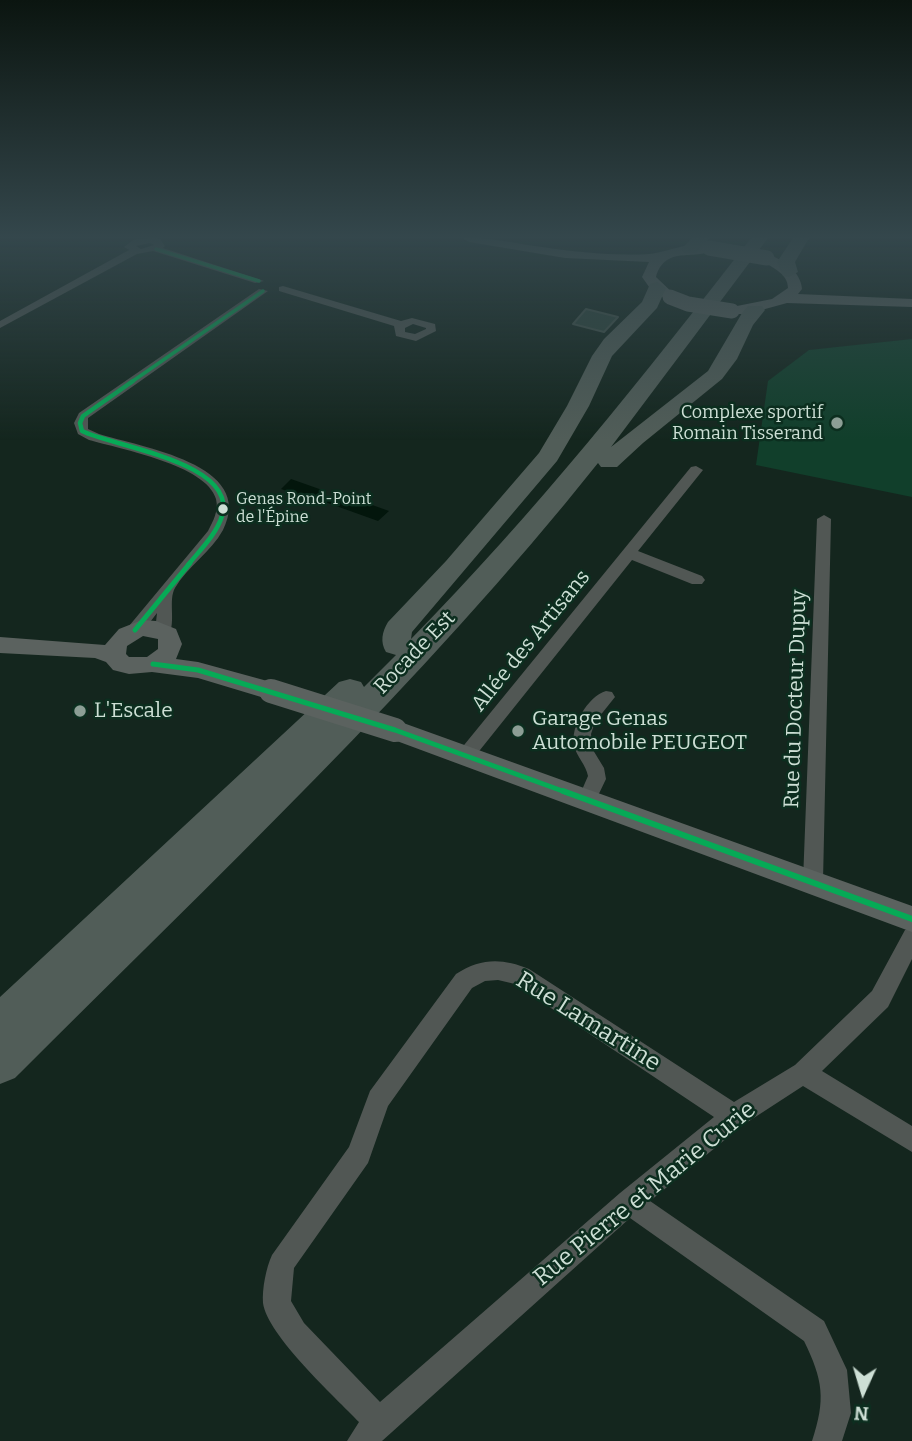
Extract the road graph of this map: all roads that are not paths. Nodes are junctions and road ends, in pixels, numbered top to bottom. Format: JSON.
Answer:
{"nodes":[{"id":1,"x":34,"y":305,"type":"edge"},
{"id":2,"x":234,"y":305,"type":"edge"},
{"id":3,"x":344,"y":305,"type":"edge"},
{"id":4,"x":649,"y":305,"type":"edge"},
{"id":5,"x":691,"y":305,"type":"edge"},
{"id":6,"x":694,"y":305,"type":"edge"},
{"id":7,"x":716,"y":305,"type":"edge"},
{"id":8,"x":775,"y":305,"type":"edge"},
{"id":9,"x":743,"y":311,"type":"junction"},
{"id":10,"x":0,"y":325,"type":"edge"},
{"id":11,"x":401,"y":325,"type":"dead end"},
{"id":12,"x":696,"y":470,"type":"dead end"},
{"id":13,"x":824,"y":519,"type":"dead end"},
{"id":14,"x":629,"y":553,"type":"junction"},
{"id":15,"x":697,"y":580,"type":"dead end"},
{"id":16,"x":167,"y":588,"type":"junction"},
{"id":17,"x":436,"y":632,"type":"junction"},
{"id":18,"x":167,"y":638,"type":"junction"},
{"id":19,"x":124,"y":641,"type":"junction"},
{"id":20,"x":0,"y":645,"type":"edge"},
{"id":21,"x":396,"y":645,"type":"junction"},
{"id":22,"x":153,"y":664,"type":"junction"},
{"id":23,"x":198,"y":670,"type":"junction"},
{"id":24,"x":606,"y":697,"type":"dead end"},
{"id":25,"x":466,"y":755,"type":"junction"},
{"id":26,"x":587,"y":799,"type":"junction"},
{"id":27,"x":813,"y":881,"type":"junction"},
{"id":28,"x":912,"y":919,"type":"edge"},
{"id":29,"x":912,"y":937,"type":"edge"},
{"id":30,"x":0,"y":1026,"type":"edge"},
{"id":31,"x":0,"y":1063,"type":"edge"},
{"id":32,"x":803,"y":1073,"type":"junction"},
{"id":33,"x":734,"y":1116,"type":"junction"},
{"id":34,"x":912,"y":1140,"type":"edge"},
{"id":35,"x":629,"y":1202,"type":"junction"},
{"id":36,"x":370,"y":1432,"type":"edge"},
{"id":37,"x":827,"y":1441,"type":"edge"}],
"edges":[{"from":1,"to":10,"type":"street"},
{"from":2,"to":16,"type":"street"},
{"from":3,"to":11,"type":"street"},
{"from":4,"to":21,"type":"highway"},
{"from":5,"to":21,"type":"highway","name":"Rocade Est"},
{"from":6,"to":9,"type":"main road","bridge":true},
{"from":7,"to":17,"type":"highway","name":"Rocade Est"},
{"from":8,"to":9,"type":"main road"},
{"from":9,"to":17,"type":"highway"},
{"from":12,"to":14,"type":"street","name":"Allée des Artisans"},
{"from":13,"to":27,"type":"street","name":"Rue du Docteur Dupuy"},
{"from":14,"to":15,"type":"street"},
{"from":14,"to":25,"type":"street","name":"Allée des Artisans"},
{"from":16,"to":18,"type":"street"},
{"from":16,"to":19,"type":"street"},
{"from":17,"to":31,"type":"highway","name":"Rocade Est"},
{"from":18,"to":19,"type":"main road"},
{"from":18,"to":22,"type":"main road"},
{"from":18,"to":23,"type":"main road"},
{"from":19,"to":20,"type":"main road"},
{"from":19,"to":22,"type":"main road"},
{"from":21,"to":30,"type":"highway","name":"Rocade Est"},
{"from":22,"to":23,"type":"main road"},
{"from":23,"to":25,"type":"main road","bridge":true},
{"from":24,"to":26,"type":"street"},
{"from":25,"to":26,"type":"main road"},
{"from":26,"to":27,"type":"main road"},
{"from":27,"to":28,"type":"main road"},
{"from":29,"to":32,"type":"street","name":"Rue Pierre et Marie Curie"},
{"from":32,"to":33,"type":"street","name":"Rue Pierre et Marie Curie"},
{"from":32,"to":34,"type":"street"},
{"from":33,"to":35,"type":"street","name":"Rue Pierre et Marie Curie"},
{"from":33,"to":36,"type":"street","name":"Rue Lamartine"},
{"from":35,"to":36,"type":"street","name":"Rue Pierre et Marie Curie"},
{"from":35,"to":37,"type":"street"}]}
